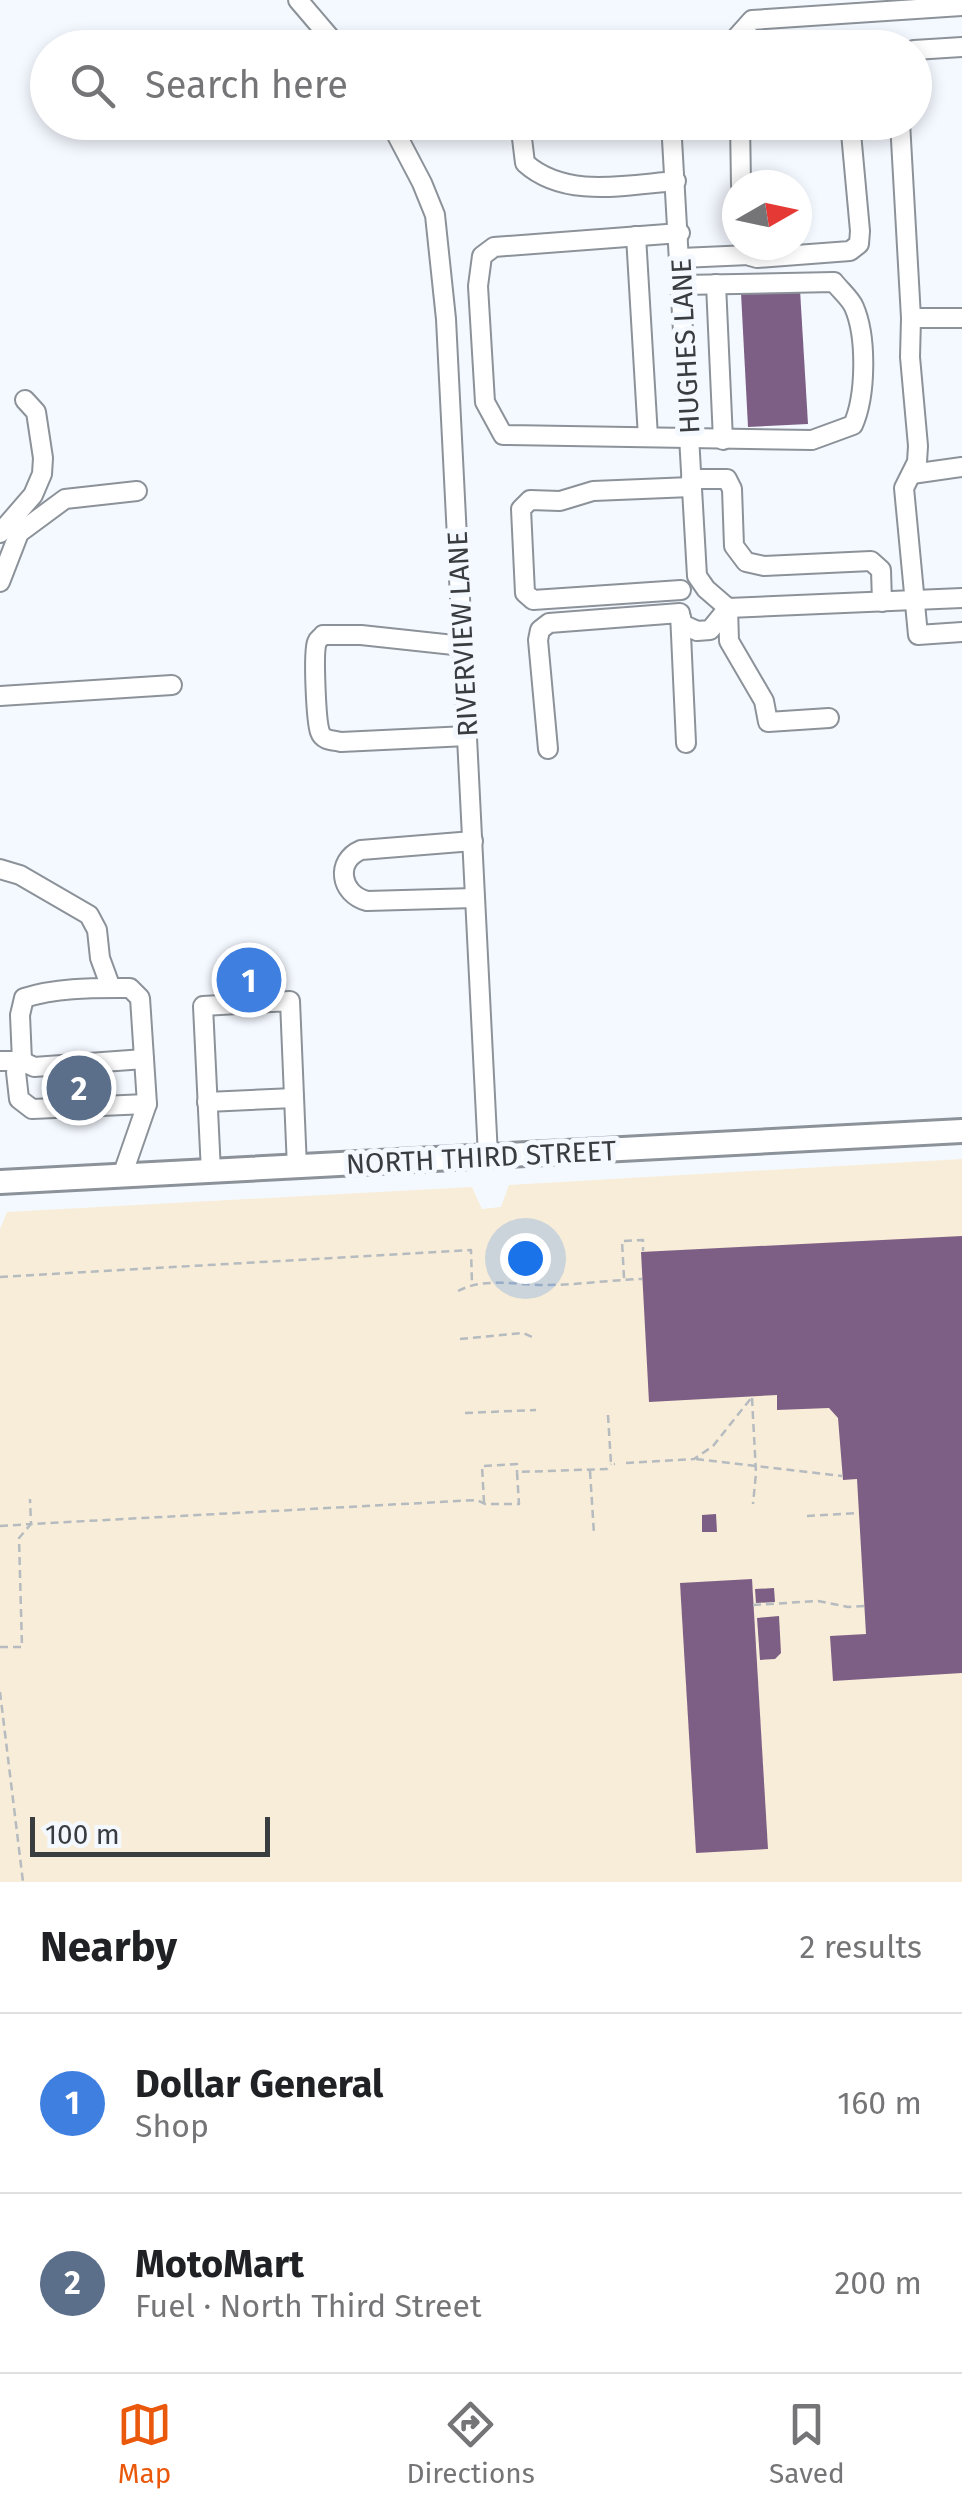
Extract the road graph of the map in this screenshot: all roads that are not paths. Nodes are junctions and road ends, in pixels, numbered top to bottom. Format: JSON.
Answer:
{"nodes":[{"id":1,"x":298,"y":0,"type":"edge"},
{"id":2,"x":962,"y":6,"type":"edge"},
{"id":3,"x":324,"y":30,"type":"edge"},
{"id":4,"x":743,"y":30,"type":"edge"},
{"id":5,"x":962,"y":47,"type":"edge"},
{"id":6,"x":932,"y":49,"type":"edge"},
{"id":7,"x":399,"y":140,"type":"edge"},
{"id":8,"x":522,"y":140,"type":"edge"},
{"id":9,"x":673,"y":140,"type":"edge"},
{"id":10,"x":741,"y":140,"type":"edge"},
{"id":11,"x":852,"y":140,"type":"edge"},
{"id":12,"x":901,"y":140,"type":"edge"},
{"id":13,"x":742,"y":170,"type":"edge"},
{"id":14,"x":676,"y":182,"type":"junction"},
{"id":15,"x":680,"y":233,"type":"junction"},
{"id":16,"x":636,"y":236,"type":"junction"},
{"id":17,"x":722,"y":253,"type":"edge"},
{"id":18,"x":812,"y":254,"type":"edge"},
{"id":19,"x":681,"y":258,"type":"junction"},
{"id":20,"x":716,"y":284,"type":"junction"},
{"id":21,"x":682,"y":285,"type":"junction"},
{"id":22,"x":911,"y":318,"type":"junction"},
{"id":23,"x":962,"y":318,"type":"edge"},
{"id":24,"x":25,"y":400,"type":"dead end"},
{"id":25,"x":648,"y":437,"type":"junction"},
{"id":26,"x":689,"y":438,"type":"junction"},
{"id":27,"x":723,"y":440,"type":"junction"},
{"id":28,"x":962,"y":467,"type":"edge"},
{"id":29,"x":912,"y":474,"type":"junction"},
{"id":30,"x":691,"y":483,"type":"junction"},
{"id":31,"x":137,"y":491,"type":"dead end"},
{"id":32,"x":0,"y":534,"type":"edge"},
{"id":33,"x":697,"y":570,"type":"junction"},
{"id":34,"x":0,"y":582,"type":"edge"},
{"id":35,"x":681,"y":590,"type":"junction"},
{"id":36,"x":962,"y":598,"type":"edge"},
{"id":37,"x":915,"y":600,"type":"junction"},
{"id":38,"x":882,"y":602,"type":"junction"},
{"id":39,"x":728,"y":608,"type":"junction"},
{"id":40,"x":680,"y":613,"type":"junction"},
{"id":41,"x":962,"y":632,"type":"edge"},
{"id":42,"x":463,"y":646,"type":"junction"},
{"id":43,"x":172,"y":685,"type":"dead end"},
{"id":44,"x":0,"y":696,"type":"edge"},
{"id":45,"x":829,"y":718,"type":"dead end"},
{"id":46,"x":467,"y":736,"type":"junction"},
{"id":47,"x":686,"y":743,"type":"dead end"},
{"id":48,"x":548,"y":749,"type":"dead end"},
{"id":49,"x":472,"y":840,"type":"junction"},
{"id":50,"x":0,"y":868,"type":"edge"},
{"id":51,"x":476,"y":898,"type":"junction"},
{"id":52,"x":111,"y":988,"type":"junction"},
{"id":53,"x":144,"y":1059,"type":"junction"},
{"id":54,"x":22,"y":1060,"type":"junction"},
{"id":55,"x":0,"y":1061,"type":"edge"},
{"id":56,"x":294,"y":1098,"type":"junction"},
{"id":57,"x":208,"y":1102,"type":"junction"},
{"id":58,"x":147,"y":1104,"type":"junction"},
{"id":59,"x":962,"y":1131,"type":"edge"},
{"id":60,"x":488,"y":1156,"type":"junction"},
{"id":61,"x":297,"y":1168,"type":"junction"},
{"id":62,"x":211,"y":1172,"type":"junction"},
{"id":63,"x":122,"y":1176,"type":"junction"},
{"id":64,"x":0,"y":1182,"type":"edge"}],
"edges":[{"from":1,"to":3,"type":"street"},
{"from":2,"to":4,"type":"street"},
{"from":5,"to":6,"type":"street"},
{"from":7,"to":42,"type":"street","name":"RIVERVIEW LANE"},
{"from":8,"to":14,"type":"street"},
{"from":9,"to":14,"type":"street","name":"HUGHES LANE"},
{"from":10,"to":13,"type":"street"},
{"from":11,"to":18,"type":"street"},
{"from":12,"to":22,"type":"street"},
{"from":14,"to":15,"type":"street","name":"HUGHES LANE"},
{"from":15,"to":16,"type":"street"},
{"from":15,"to":19,"type":"street","name":"HUGHES LANE"},
{"from":16,"to":25,"type":"street"},
{"from":16,"to":25,"type":"street"},
{"from":17,"to":19,"type":"street"},
{"from":19,"to":21,"type":"street","name":"HUGHES LANE"},
{"from":20,"to":21,"type":"street"},
{"from":20,"to":27,"type":"street"},
{"from":20,"to":27,"type":"street"},
{"from":21,"to":26,"type":"street","name":"HUGHES LANE"},
{"from":22,"to":23,"type":"street"},
{"from":22,"to":29,"type":"street"},
{"from":24,"to":32,"type":"street"},
{"from":25,"to":26,"type":"street"},
{"from":26,"to":27,"type":"street"},
{"from":26,"to":30,"type":"street","name":"HUGHES LANE"},
{"from":28,"to":29,"type":"street"},
{"from":29,"to":37,"type":"street"},
{"from":30,"to":33,"type":"street","name":"HUGHES LANE"},
{"from":30,"to":35,"type":"street"},
{"from":30,"to":38,"type":"street"},
{"from":31,"to":34,"type":"street"},
{"from":33,"to":35,"type":"street"},
{"from":33,"to":39,"type":"street"},
{"from":35,"to":40,"type":"street"},
{"from":36,"to":37,"type":"street"},
{"from":37,"to":38,"type":"street"},
{"from":37,"to":41,"type":"street"},
{"from":38,"to":39,"type":"street"},
{"from":39,"to":40,"type":"street"},
{"from":39,"to":45,"type":"street"},
{"from":40,"to":47,"type":"street"},
{"from":40,"to":48,"type":"street"},
{"from":42,"to":46,"type":"street","name":"RIVERVIEW LANE"},
{"from":42,"to":46,"type":"street"},
{"from":43,"to":44,"type":"street"},
{"from":46,"to":49,"type":"street","name":"RIVERVIEW LANE"},
{"from":49,"to":51,"type":"street","name":"RIVERVIEW LANE"},
{"from":49,"to":51,"type":"street"},
{"from":50,"to":52,"type":"street"},
{"from":51,"to":60,"type":"street","name":"RIVERVIEW LANE"},
{"from":52,"to":53,"type":"street"},
{"from":52,"to":54,"type":"street"},
{"from":53,"to":54,"type":"street"},
{"from":53,"to":58,"type":"street"},
{"from":54,"to":55,"type":"street"},
{"from":54,"to":58,"type":"street"},
{"from":56,"to":57,"type":"street"},
{"from":56,"to":57,"type":"street"},
{"from":56,"to":61,"type":"street"},
{"from":57,"to":62,"type":"street"},
{"from":58,"to":63,"type":"street"},
{"from":59,"to":60,"type":"main road","name":"NORTH THIRD STREET"},
{"from":60,"to":61,"type":"main road","name":"NORTH THIRD STREET"},
{"from":61,"to":62,"type":"main road","name":"NORTH THIRD STREET"},
{"from":62,"to":63,"type":"main road","name":"NORTH THIRD STREET"},
{"from":63,"to":64,"type":"main road","name":"NORTH THIRD STREET"}]}
